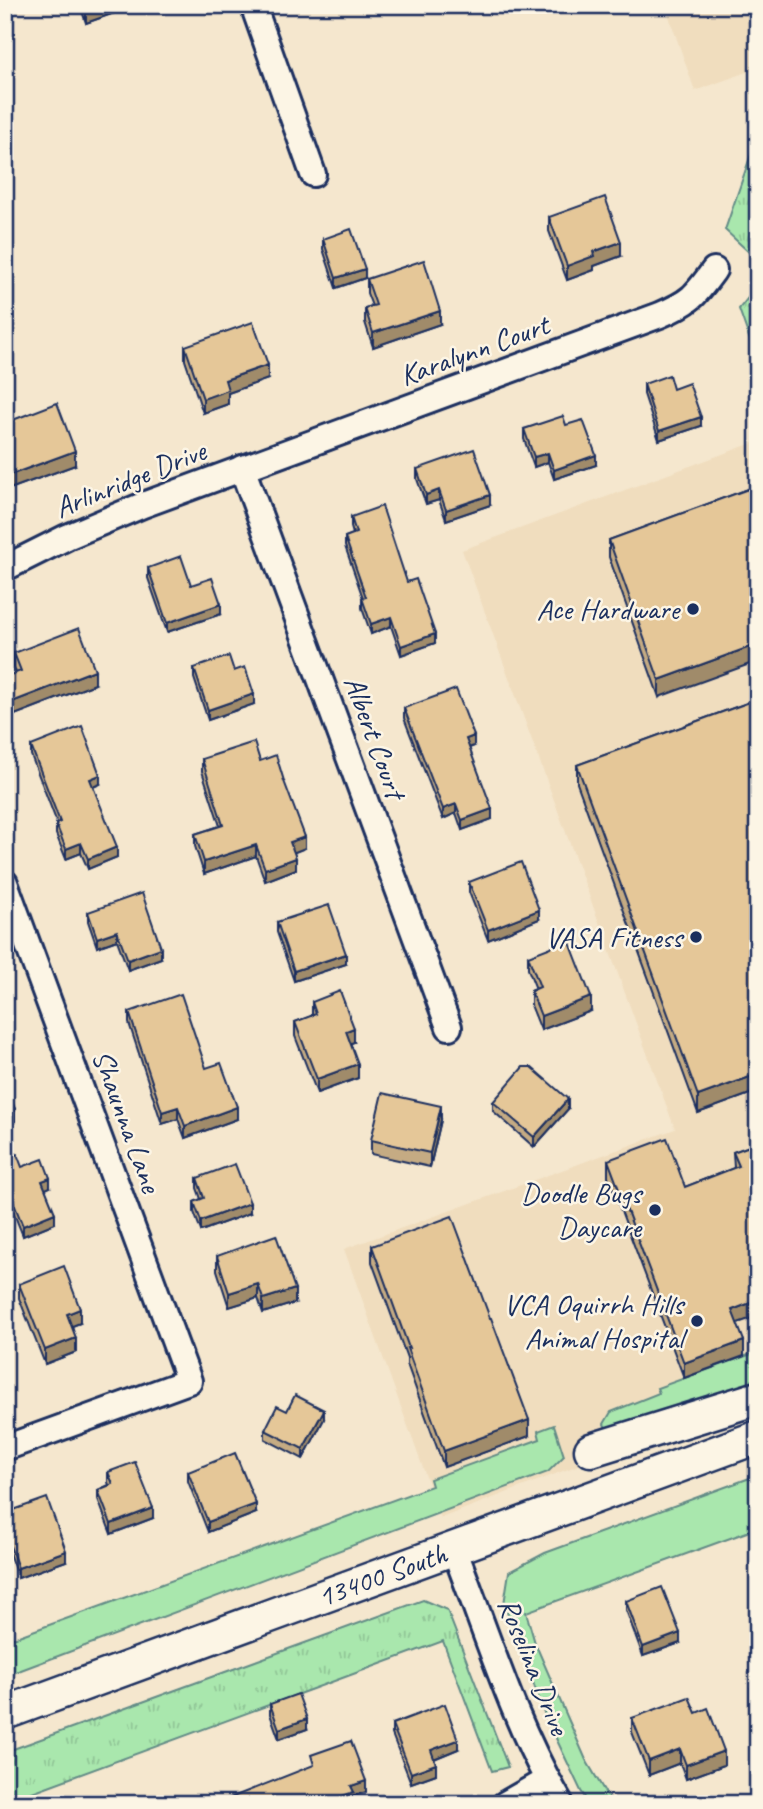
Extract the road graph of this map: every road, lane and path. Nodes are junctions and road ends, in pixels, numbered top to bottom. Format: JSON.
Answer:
{"nodes":[{"id":1,"x":253,"y":5,"type":"edge"},
{"id":2,"x":313,"y":174,"type":"dead end"},
{"id":3,"x":714,"y":270,"type":"dead end"},
{"id":4,"x":242,"y":468,"type":"junction"},
{"id":5,"x":5,"y":568,"type":"edge"},
{"id":6,"x":5,"y":883,"type":"edge"},
{"id":7,"x":449,"y":1027,"type":"dead end"},
{"id":8,"x":758,"y":1398,"type":"edge"},
{"id":9,"x":758,"y":1437,"type":"edge"},
{"id":10,"x":5,"y":1448,"type":"edge"},
{"id":11,"x":592,"y":1450,"type":"dead end"},
{"id":12,"x":454,"y":1549,"type":"junction"},
{"id":13,"x":5,"y":1713,"type":"edge"},
{"id":14,"x":547,"y":1780,"type":"junction"},
{"id":15,"x":505,"y":1804,"type":"edge"},
{"id":16,"x":561,"y":1804,"type":"edge"}],
"edges":[{"from":1,"to":2,"type":"street"},
{"from":3,"to":4,"type":"street","name":"Karalynn Court"},
{"from":4,"to":5,"type":"street","name":"Arlinridge Drive"},
{"from":4,"to":7,"type":"street","name":"Albert Court"},
{"from":6,"to":10,"type":"street","name":"Shaunna Lane"},
{"from":8,"to":11,"type":"main road"},
{"from":9,"to":12,"type":"main road","name":"13400 South"},
{"from":12,"to":13,"type":"main road","name":"13400 South"},
{"from":12,"to":14,"type":"street","name":"Roselina Drive"},
{"from":14,"to":15,"type":"street"},
{"from":14,"to":16,"type":"street","name":"Roselina Drive"}]}
